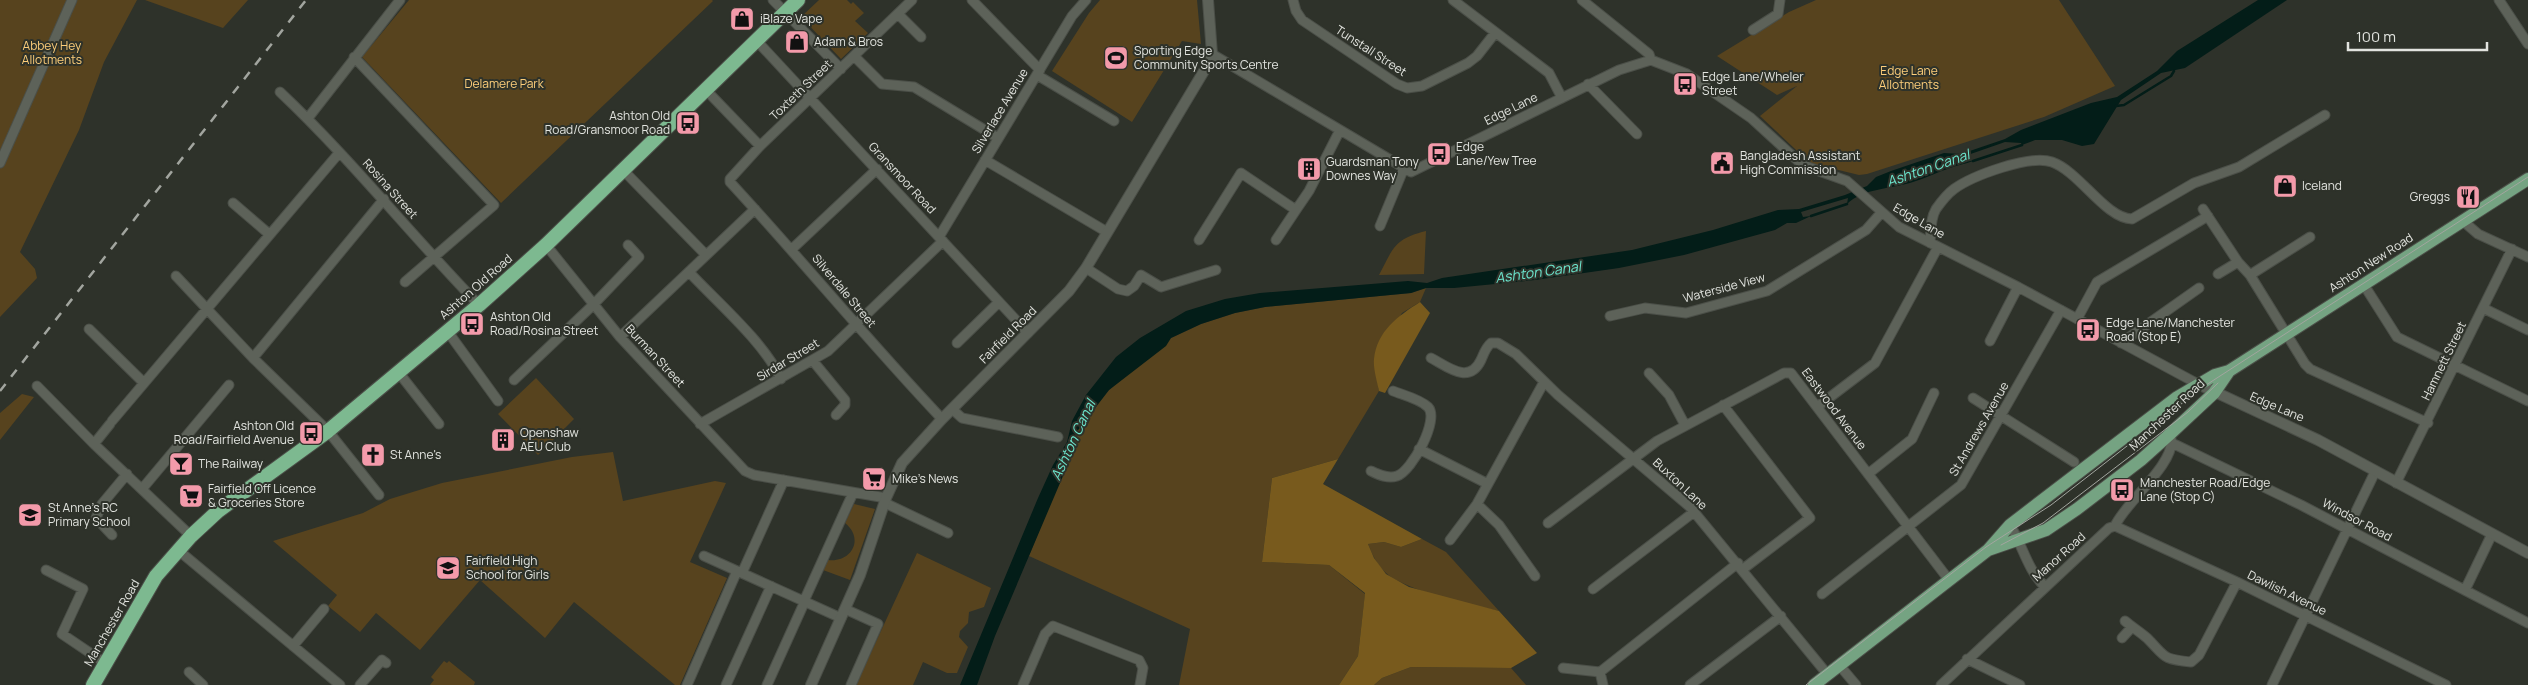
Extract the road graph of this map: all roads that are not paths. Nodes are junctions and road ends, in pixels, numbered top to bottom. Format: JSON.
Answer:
{"nodes":[{"id":1,"x":72,"y":0,"type":"edge"},
{"id":2,"x":400,"y":0,"type":"edge"},
{"id":3,"x":773,"y":0,"type":"edge"},
{"id":4,"x":798,"y":0,"type":"edge"},
{"id":5,"x":912,"y":0,"type":"edge"},
{"id":6,"x":972,"y":0,"type":"edge"},
{"id":7,"x":1086,"y":0,"type":"edge"},
{"id":8,"x":1208,"y":0,"type":"edge"},
{"id":9,"x":1293,"y":0,"type":"edge"},
{"id":10,"x":1453,"y":0,"type":"edge"},
{"id":11,"x":1582,"y":0,"type":"edge"},
{"id":12,"x":1780,"y":0,"type":"edge"},
{"id":13,"x":2499,"y":0,"type":"edge"},
{"id":14,"x":785,"y":12,"type":"junction"},
{"id":15,"x":898,"y":14,"type":"junction"},
{"id":16,"x":1753,"y":30,"type":"dead end"},
{"id":17,"x":1495,"y":33,"type":"junction"},
{"id":18,"x":920,"y":37,"type":"dead end"},
{"id":19,"x":756,"y":40,"type":"junction"},
{"id":20,"x":2528,"y":44,"type":"edge"},
{"id":21,"x":1212,"y":54,"type":"junction"},
{"id":22,"x":854,"y":56,"type":"junction"},
{"id":23,"x":354,"y":57,"type":"junction"},
{"id":24,"x":1651,"y":60,"type":"junction"},
{"id":25,"x":840,"y":69,"type":"junction"},
{"id":26,"x":1038,"y":72,"type":"junction"},
{"id":27,"x":1588,"y":84,"type":"junction"},
{"id":28,"x":706,"y":90,"type":"junction"},
{"id":29,"x":280,"y":92,"type":"dead end"},
{"id":30,"x":811,"y":98,"type":"junction"},
{"id":31,"x":1562,"y":98,"type":"junction"},
{"id":32,"x":2325,"y":115,"type":"dead end"},
{"id":33,"x":308,"y":118,"type":"junction"},
{"id":34,"x":1114,"y":121,"type":"dead end"},
{"id":35,"x":1340,"y":130,"type":"junction"},
{"id":36,"x":1636,"y":134,"type":"dead end"},
{"id":37,"x":998,"y":138,"type":"junction"},
{"id":38,"x":760,"y":146,"type":"junction"},
{"id":39,"x":339,"y":152,"type":"junction"},
{"id":40,"x":985,"y":160,"type":"junction"},
{"id":41,"x":0,"y":164,"type":"edge"},
{"id":42,"x":877,"y":168,"type":"junction"},
{"id":43,"x":1404,"y":168,"type":"junction"},
{"id":44,"x":623,"y":170,"type":"junction"},
{"id":45,"x":730,"y":178,"type":"joint"},
{"id":46,"x":2528,"y":179,"type":"edge"},
{"id":47,"x":384,"y":199,"type":"junction"},
{"id":48,"x":233,"y":203,"type":"dead end"},
{"id":49,"x":755,"y":209,"type":"junction"},
{"id":50,"x":1296,"y":210,"type":"junction"},
{"id":51,"x":1881,"y":213,"type":"junction"},
{"id":52,"x":2463,"y":221,"type":"junction"},
{"id":53,"x":1380,"y":226,"type":"dead end"},
{"id":54,"x":1107,"y":232,"type":"junction"},
{"id":55,"x":269,"y":234,"type":"junction"},
{"id":56,"x":2310,"y":237,"type":"dead end"},
{"id":57,"x":941,"y":239,"type":"junction"},
{"id":58,"x":1199,"y":240,"type":"dead end"},
{"id":59,"x":1276,"y":240,"type":"dead end"},
{"id":60,"x":1934,"y":245,"type":"junction"},
{"id":61,"x":546,"y":246,"type":"junction"},
{"id":62,"x":628,"y":246,"type":"dead end"},
{"id":63,"x":792,"y":249,"type":"junction"},
{"id":64,"x":2512,"y":249,"type":"junction"},
{"id":65,"x":706,"y":256,"type":"junction"},
{"id":66,"x":2528,"y":257,"type":"edge"},
{"id":67,"x":434,"y":258,"type":"junction"},
{"id":68,"x":2238,"y":262,"type":"junction"},
{"id":69,"x":1086,"y":268,"type":"junction"},
{"id":70,"x":1216,"y":270,"type":"dead end"},
{"id":71,"x":689,"y":272,"type":"junction"},
{"id":72,"x":2218,"y":274,"type":"dead end"},
{"id":73,"x":2250,"y":274,"type":"junction"},
{"id":74,"x":176,"y":276,"type":"dead end"},
{"id":75,"x":405,"y":282,"type":"dead end"},
{"id":76,"x":2364,"y":285,"type":"junction"},
{"id":77,"x":2018,"y":287,"type":"junction"},
{"id":78,"x":2198,"y":288,"type":"dead end"},
{"id":79,"x":999,"y":302,"type":"junction"},
{"id":80,"x":479,"y":305,"type":"junction"},
{"id":81,"x":593,"y":305,"type":"junction"},
{"id":82,"x":2483,"y":308,"type":"junction"},
{"id":83,"x":205,"y":309,"type":"junction"},
{"id":84,"x":2061,"y":310,"type":"junction"},
{"id":85,"x":1610,"y":316,"type":"dead end"},
{"id":86,"x":2078,"y":319,"type":"junction"},
{"id":87,"x":857,"y":324,"type":"junction"},
{"id":88,"x":89,"y":329,"type":"dead end"},
{"id":89,"x":2528,"y":330,"type":"edge"},
{"id":90,"x":448,"y":332,"type":"junction"},
{"id":91,"x":1028,"y":333,"type":"junction"},
{"id":92,"x":2286,"y":334,"type":"junction"},
{"id":93,"x":620,"y":337,"type":"junction"},
{"id":94,"x":1990,"y":341,"type":"dead end"},
{"id":95,"x":956,"y":343,"type":"dead end"},
{"id":96,"x":2121,"y":343,"type":"junction"},
{"id":97,"x":253,"y":358,"type":"junction"},
{"id":98,"x":1431,"y":358,"type":"dead end"},
{"id":99,"x":813,"y":361,"type":"junction"},
{"id":100,"x":2455,"y":366,"type":"junction"},
{"id":101,"x":2230,"y":372,"type":"junction"},
{"id":102,"x":399,"y":373,"type":"junction"},
{"id":103,"x":1649,"y":373,"type":"dead end"},
{"id":104,"x":514,"y":380,"type":"dead end"},
{"id":105,"x":781,"y":380,"type":"junction"},
{"id":106,"x":1544,"y":382,"type":"junction"},
{"id":107,"x":144,"y":383,"type":"junction"},
{"id":108,"x":229,"y":384,"type":"dead end"},
{"id":109,"x":2198,"y":384,"type":"junction"},
{"id":110,"x":37,"y":386,"type":"dead end"},
{"id":111,"x":1393,"y":391,"type":"dead end"},
{"id":112,"x":1934,"y":392,"type":"dead end"},
{"id":113,"x":2214,"y":393,"type":"junction"},
{"id":114,"x":1973,"y":398,"type":"dead end"},
{"id":115,"x":498,"y":401,"type":"dead end"},
{"id":116,"x":2528,"y":401,"type":"edge"},
{"id":117,"x":1724,"y":405,"type":"junction"},
{"id":118,"x":1817,"y":407,"type":"junction"},
{"id":119,"x":952,"y":409,"type":"junction"},
{"id":120,"x":836,"y":416,"type":"dead end"},
{"id":121,"x":2001,"y":417,"type":"junction"},
{"id":122,"x":942,"y":419,"type":"junction"},
{"id":123,"x":2428,"y":423,"type":"junction"},
{"id":124,"x":439,"y":424,"type":"dead end"},
{"id":125,"x":700,"y":424,"type":"junction"},
{"id":126,"x":1685,"y":425,"type":"junction"},
{"id":127,"x":328,"y":431,"type":"junction"},
{"id":128,"x":1058,"y":437,"type":"dead end"},
{"id":129,"x":2171,"y":439,"type":"junction"},
{"id":130,"x":94,"y":444,"type":"junction"},
{"id":131,"x":1419,"y":449,"type":"junction"},
{"id":132,"x":1632,"y":457,"type":"junction"},
{"id":133,"x":2074,"y":462,"type":"dead end"},
{"id":134,"x":1371,"y":471,"type":"dead end"},
{"id":135,"x":2376,"y":472,"type":"junction"},
{"id":136,"x":126,"y":474,"type":"junction"},
{"id":137,"x":1868,"y":474,"type":"junction"},
{"id":138,"x":784,"y":480,"type":"junction"},
{"id":139,"x":2396,"y":483,"type":"junction"},
{"id":140,"x":1488,"y":484,"type":"junction"},
{"id":141,"x":142,"y":489,"type":"junction"},
{"id":142,"x":853,"y":493,"type":"junction"},
{"id":143,"x":379,"y":495,"type":"dead end"},
{"id":144,"x":885,"y":501,"type":"junction"},
{"id":145,"x":1478,"y":504,"type":"junction"},
{"id":146,"x":1694,"y":512,"type":"junction"},
{"id":147,"x":1548,"y":523,"type":"dead end"},
{"id":148,"x":2010,"y":525,"type":"junction"},
{"id":149,"x":2115,"y":526,"type":"junction"},
{"id":150,"x":1908,"y":527,"type":"junction"},
{"id":151,"x":2348,"y":530,"type":"junction"},
{"id":152,"x":948,"y":533,"type":"dead end"},
{"id":153,"x":2492,"y":534,"type":"junction"},
{"id":154,"x":112,"y":535,"type":"dead end"},
{"id":155,"x":192,"y":536,"type":"junction"},
{"id":156,"x":2019,"y":539,"type":"junction"},
{"id":157,"x":1450,"y":540,"type":"dead end"},
{"id":158,"x":178,"y":550,"type":"junction"},
{"id":159,"x":1988,"y":550,"type":"junction"},
{"id":160,"x":2528,"y":553,"type":"edge"},
{"id":161,"x":704,"y":556,"type":"dead end"},
{"id":162,"x":1740,"y":566,"type":"junction"},
{"id":163,"x":46,"y":570,"type":"dead end"},
{"id":164,"x":740,"y":572,"type":"junction"},
{"id":165,"x":156,"y":576,"type":"joint"},
{"id":166,"x":1535,"y":576,"type":"dead end"},
{"id":167,"x":1949,"y":580,"type":"junction"},
{"id":168,"x":2237,"y":582,"type":"junction"},
{"id":169,"x":771,"y":586,"type":"junction"},
{"id":170,"x":2045,"y":586,"type":"junction"},
{"id":171,"x":1593,"y":589,"type":"dead end"},
{"id":172,"x":2465,"y":590,"type":"junction"},
{"id":173,"x":1822,"y":594,"type":"dead end"},
{"id":174,"x":805,"y":601,"type":"junction"},
{"id":175,"x":324,"y":609,"type":"dead end"},
{"id":176,"x":843,"y":614,"type":"junction"},
{"id":177,"x":1781,"y":616,"type":"junction"},
{"id":178,"x":2306,"y":616,"type":"junction"},
{"id":179,"x":2528,"y":623,"type":"edge"},
{"id":180,"x":2122,"y":638,"type":"dead end"},
{"id":181,"x":293,"y":646,"type":"junction"},
{"id":182,"x":1967,"y":659,"type":"junction"},
{"id":183,"x":105,"y":663,"type":"junction"},
{"id":184,"x":386,"y":663,"type":"dead end"},
{"id":185,"x":1840,"y":666,"type":"junction"},
{"id":186,"x":1563,"y":668,"type":"dead end"},
{"id":187,"x":189,"y":672,"type":"dead end"},
{"id":188,"x":1600,"y":672,"type":"junction"},
{"id":189,"x":1828,"y":674,"type":"junction"},
{"id":190,"x":329,"y":682,"type":"edge"},
{"id":191,"x":93,"y":685,"type":"edge"},
{"id":192,"x":203,"y":685,"type":"edge"},
{"id":193,"x":340,"y":685,"type":"edge"},
{"id":194,"x":360,"y":685,"type":"edge"},
{"id":195,"x":687,"y":685,"type":"edge"},
{"id":196,"x":726,"y":685,"type":"edge"},
{"id":197,"x":767,"y":685,"type":"edge"},
{"id":198,"x":811,"y":685,"type":"edge"},
{"id":199,"x":851,"y":685,"type":"edge"},
{"id":200,"x":1023,"y":685,"type":"edge"},
{"id":201,"x":1140,"y":685,"type":"edge"},
{"id":202,"x":1603,"y":685,"type":"edge"},
{"id":203,"x":1690,"y":685,"type":"edge"},
{"id":204,"x":1814,"y":685,"type":"edge"},
{"id":205,"x":1856,"y":685,"type":"edge"},
{"id":206,"x":1941,"y":685,"type":"edge"},
{"id":207,"x":2020,"y":685,"type":"edge"},
{"id":208,"x":2272,"y":685,"type":"edge"},
{"id":209,"x":2446,"y":685,"type":"edge"}],
"edges":[{"from":1,"to":41,"type":"street"},
{"from":2,"to":23,"type":"street"},
{"from":3,"to":14,"type":"street"},
{"from":4,"to":14,"type":"highway","name":"Ashton Old Road"},
{"from":5,"to":15,"type":"street","name":"Toxteth Street"},
{"from":6,"to":26,"type":"street"},
{"from":7,"to":26,"type":"street","name":"Silverlace Avenue"},
{"from":8,"to":21,"type":"street","name":"Fairfield Road"},
{"from":9,"to":17,"type":"street","name":"Tunstall Street"},
{"from":10,"to":17,"type":"street"},
{"from":11,"to":24,"type":"street"},
{"from":12,"to":16,"type":"street"},
{"from":13,"to":20,"type":"street"},
{"from":14,"to":19,"type":"highway","name":"Ashton Old Road"},
{"from":14,"to":25,"type":"street"},
{"from":15,"to":18,"type":"street"},
{"from":15,"to":22,"type":"street","name":"Toxteth Street"},
{"from":17,"to":31,"type":"street"},
{"from":19,"to":28,"type":"highway","name":"Ashton Old Road"},
{"from":19,"to":30,"type":"street","name":"Gransmoor Road"},
{"from":21,"to":35,"type":"street"},
{"from":21,"to":54,"type":"street","name":"Fairfield Road"},
{"from":22,"to":25,"type":"street","name":"Toxteth Street"},
{"from":22,"to":37,"type":"street"},
{"from":23,"to":33,"type":"street"},
{"from":23,"to":67,"type":"street"},
{"from":24,"to":27,"type":"street","name":"Edge Lane"},
{"from":24,"to":51,"type":"street","name":"Edge Lane"},
{"from":25,"to":30,"type":"street","name":"Toxteth Street"},
{"from":26,"to":34,"type":"street"},
{"from":26,"to":37,"type":"street","name":"Silverlace Avenue"},
{"from":27,"to":31,"type":"street","name":"Edge Lane"},
{"from":27,"to":36,"type":"street"},
{"from":28,"to":38,"type":"street"},
{"from":28,"to":44,"type":"highway","name":"Ashton Old Road"},
{"from":29,"to":33,"type":"street","name":"Rosina Street"},
{"from":30,"to":38,"type":"street","name":"Toxteth Street"},
{"from":30,"to":42,"type":"street","name":"Gransmoor Road"},
{"from":31,"to":43,"type":"street","name":"Edge Lane"},
{"from":32,"to":60,"type":"street"},
{"from":33,"to":39,"type":"street","name":"Rosina Street"},
{"from":35,"to":43,"type":"street"},
{"from":35,"to":50,"type":"street"},
{"from":37,"to":40,"type":"street","name":"Silverlace Avenue"},
{"from":38,"to":45,"type":"street","name":"Toxteth Street"},
{"from":39,"to":47,"type":"street","name":"Rosina Street"},
{"from":39,"to":55,"type":"street"},
{"from":40,"to":54,"type":"street"},
{"from":40,"to":57,"type":"street","name":"Silverlace Avenue"},
{"from":42,"to":57,"type":"street","name":"Gransmoor Road"},
{"from":42,"to":63,"type":"street"},
{"from":43,"to":53,"type":"street"},
{"from":44,"to":61,"type":"highway","name":"Ashton Old Road"},
{"from":44,"to":65,"type":"street"},
{"from":45,"to":49,"type":"street","name":"Silverdale Street"},
{"from":46,"to":52,"type":"main road","name":"Ashton New Road"},
{"from":47,"to":67,"type":"street","name":"Rosina Street"},
{"from":47,"to":97,"type":"street"},
{"from":48,"to":55,"type":"street"},
{"from":49,"to":63,"type":"street","name":"Silverdale Street"},
{"from":49,"to":65,"type":"street"},
{"from":50,"to":58,"type":"street"},
{"from":50,"to":59,"type":"street"},
{"from":51,"to":60,"type":"street","name":"Edge Lane"},
{"from":51,"to":85,"type":"street","name":"Waterside View"},
{"from":52,"to":64,"type":"street"},
{"from":52,"to":76,"type":"main road","name":"Ashton New Road"},
{"from":54,"to":69,"type":"street","name":"Fairfield Road"},
{"from":55,"to":83,"type":"street"},
{"from":56,"to":73,"type":"street"},
{"from":57,"to":79,"type":"street","name":"Gransmoor Road"},
{"from":57,"to":87,"type":"street","name":"Sirdar Street"},
{"from":60,"to":77,"type":"street","name":"Edge Lane"},
{"from":60,"to":118,"type":"street"},
{"from":61,"to":80,"type":"highway","name":"Ashton Old Road"},
{"from":61,"to":81,"type":"street","name":"Burman Street"},
{"from":62,"to":81,"type":"street"},
{"from":63,"to":87,"type":"street","name":"Silverdale Street"},
{"from":64,"to":66,"type":"street"},
{"from":64,"to":82,"type":"street","name":"Hamnett Street"},
{"from":65,"to":71,"type":"street"},
{"from":67,"to":75,"type":"street"},
{"from":67,"to":80,"type":"street","name":"Rosina Street"},
{"from":68,"to":72,"type":"street"},
{"from":68,"to":73,"type":"street"},
{"from":68,"to":86,"type":"street"},
{"from":69,"to":70,"type":"street"},
{"from":69,"to":91,"type":"street","name":"Fairfield Road"},
{"from":71,"to":93,"type":"street"},
{"from":71,"to":105,"type":"street"},
{"from":73,"to":92,"type":"street"},
{"from":74,"to":83,"type":"street"},
{"from":76,"to":92,"type":"main road","name":"Ashton New Road"},
{"from":76,"to":100,"type":"street"},
{"from":77,"to":84,"type":"street","name":"Edge Lane"},
{"from":77,"to":94,"type":"street"},
{"from":78,"to":96,"type":"street"},
{"from":79,"to":91,"type":"street","name":"Gransmoor Road"},
{"from":79,"to":95,"type":"street"},
{"from":80,"to":90,"type":"highway","name":"Ashton Old Road"},
{"from":81,"to":93,"type":"street","name":"Burman Street"},
{"from":81,"to":104,"type":"street"},
{"from":82,"to":89,"type":"street"},
{"from":82,"to":100,"type":"street","name":"Hamnett Street"},
{"from":83,"to":97,"type":"street"},
{"from":83,"to":107,"type":"street"},
{"from":84,"to":86,"type":"street","name":"Edge Lane"},
{"from":84,"to":121,"type":"street","name":"St Andrews Avenue"},
{"from":86,"to":96,"type":"street","name":"Edge Lane"},
{"from":87,"to":99,"type":"street","name":"Sirdar Street"},
{"from":87,"to":122,"type":"street","name":"Silverdale Street"},
{"from":88,"to":107,"type":"street"},
{"from":90,"to":102,"type":"highway","name":"Ashton Old Road"},
{"from":90,"to":115,"type":"street"},
{"from":91,"to":119,"type":"street","name":"Fairfield Road"},
{"from":92,"to":101,"type":"main road","name":"Ashton New Road"},
{"from":92,"to":123,"type":"street"},
{"from":93,"to":125,"type":"street","name":"Burman Street"},
{"from":96,"to":109,"type":"street","name":"Edge Lane"},
{"from":97,"to":127,"type":"street"},
{"from":98,"to":106,"type":"street","name":"Buxton Lane"},
{"from":99,"to":105,"type":"street","name":"Sirdar Street"},
{"from":99,"to":120,"type":"street"},
{"from":100,"to":116,"type":"street"},
{"from":100,"to":123,"type":"street","name":"Hamnett Street"},
{"from":101,"to":109,"type":"main road","name":"Manchester Road"},
{"from":101,"to":113,"type":"main road","name":"Manchester Road"},
{"from":102,"to":124,"type":"street"},
{"from":102,"to":127,"type":"highway","name":"Ashton Old Road"},
{"from":103,"to":126,"type":"street"},
{"from":105,"to":125,"type":"street","name":"Sirdar Street"},
{"from":106,"to":132,"type":"street","name":"Buxton Lane"},
{"from":106,"to":140,"type":"street"},
{"from":107,"to":130,"type":"street"},
{"from":108,"to":141,"type":"street"},
{"from":109,"to":113,"type":"street","name":"Edge Lane"},
{"from":109,"to":148,"type":"main road","name":"Manchester Road"},
{"from":110,"to":130,"type":"street"},
{"from":111,"to":131,"type":"street"},
{"from":112,"to":137,"type":"street"},
{"from":113,"to":129,"type":"main road","name":"Manchester Road"},
{"from":113,"to":135,"type":"street","name":"Edge Lane"},
{"from":114,"to":121,"type":"street"},
{"from":117,"to":118,"type":"street","name":"Eastwood Avenue"},
{"from":117,"to":126,"type":"street","name":"Eastwood Avenue"},
{"from":117,"to":162,"type":"street"},
{"from":118,"to":137,"type":"street","name":"Eastwood Avenue"},
{"from":119,"to":122,"type":"street","name":"Fairfield Road"},
{"from":119,"to":128,"type":"street"},
{"from":121,"to":133,"type":"street"},
{"from":121,"to":150,"type":"street","name":"St Andrews Avenue"},
{"from":122,"to":144,"type":"street","name":"Fairfield Road"},
{"from":123,"to":139,"type":"street","name":"Hamnett Street"},
{"from":125,"to":138,"type":"street","name":"Burman Street"},
{"from":126,"to":132,"type":"street","name":"Eastwood Avenue"},
{"from":127,"to":143,"type":"street"},
{"from":127,"to":155,"type":"highway","name":"Ashton Old Road"},
{"from":129,"to":149,"type":"street","name":"Manor Road"},
{"from":129,"to":151,"type":"street","name":"Windsor Road"},
{"from":129,"to":156,"type":"main road","name":"Manchester Road"},
{"from":130,"to":136,"type":"street"},
{"from":131,"to":134,"type":"street"},
{"from":131,"to":140,"type":"street"},
{"from":132,"to":146,"type":"street","name":"Buxton Lane"},
{"from":132,"to":147,"type":"street","name":"Eastwood Avenue"},
{"from":135,"to":139,"type":"street","name":"Edge Lane"},
{"from":135,"to":151,"type":"street"},
{"from":136,"to":141,"type":"street"},
{"from":136,"to":154,"type":"street"},
{"from":137,"to":150,"type":"street","name":"Eastwood Avenue"},
{"from":138,"to":142,"type":"street"},
{"from":138,"to":164,"type":"street"},
{"from":139,"to":153,"type":"street","name":"Edge Lane"},
{"from":140,"to":145,"type":"street"},
{"from":141,"to":155,"type":"street"},
{"from":142,"to":144,"type":"street"},
{"from":142,"to":174,"type":"street"},
{"from":144,"to":152,"type":"street"},
{"from":144,"to":176,"type":"street","name":"Fairfield Road"},
{"from":145,"to":157,"type":"street"},
{"from":145,"to":166,"type":"street"},
{"from":146,"to":162,"type":"street","name":"Buxton Lane"},
{"from":146,"to":171,"type":"street"},
{"from":148,"to":156,"type":"street"},
{"from":148,"to":159,"type":"main road","name":"Manchester Road"},
{"from":149,"to":168,"type":"street","name":"Dawlish Avenue"},
{"from":149,"to":170,"type":"street","name":"Manor Road"},
{"from":150,"to":167,"type":"street","name":"Eastwood Avenue"},
{"from":150,"to":173,"type":"street","name":"St Andrews Avenue"},
{"from":151,"to":172,"type":"street","name":"Windsor Road"},
{"from":151,"to":178,"type":"street"},
{"from":153,"to":160,"type":"street","name":"Edge Lane"},
{"from":153,"to":172,"type":"street"},
{"from":155,"to":158,"type":"highway","name":"Ashton Old Road"},
{"from":156,"to":159,"type":"main road","name":"Manchester Road"},
{"from":156,"to":170,"type":"street"},
{"from":158,"to":165,"type":"highway","name":"Ashton Old Road"},
{"from":158,"to":181,"type":"street"},
{"from":159,"to":167,"type":"main road","name":"Manchester Road"},
{"from":161,"to":164,"type":"street"},
{"from":162,"to":177,"type":"street","name":"Buxton Lane"},
{"from":162,"to":188,"type":"street"},
{"from":163,"to":183,"type":"street"},
{"from":164,"to":169,"type":"street"},
{"from":164,"to":195,"type":"street"},
{"from":165,"to":183,"type":"highway","name":"Manchester Road"},
{"from":167,"to":185,"type":"main road","name":"Manchester Road"},
{"from":168,"to":178,"type":"street","name":"Dawlish Avenue"},
{"from":168,"to":180,"type":"street"},
{"from":169,"to":174,"type":"street"},
{"from":169,"to":196,"type":"street"},
{"from":170,"to":182,"type":"street","name":"Manor Road"},
{"from":172,"to":179,"type":"street","name":"Windsor Road"},
{"from":174,"to":176,"type":"street"},
{"from":174,"to":197,"type":"street"},
{"from":175,"to":181,"type":"street"},
{"from":176,"to":198,"type":"street","name":"Fairfield Road"},
{"from":176,"to":199,"type":"street"},
{"from":177,"to":189,"type":"street","name":"Buxton Lane"},
{"from":177,"to":203,"type":"street"},
{"from":178,"to":208,"type":"street"},
{"from":178,"to":209,"type":"street","name":"Dawlish Avenue"},
{"from":181,"to":190,"type":"street"},
{"from":182,"to":206,"type":"street","name":"Manor Road"},
{"from":182,"to":207,"type":"street"},
{"from":183,"to":191,"type":"highway","name":"Manchester Road"},
{"from":184,"to":194,"type":"street"},
{"from":185,"to":189,"type":"main road","name":"Manchester Road"},
{"from":185,"to":205,"type":"street"},
{"from":186,"to":188,"type":"street"},
{"from":187,"to":192,"type":"street"},
{"from":188,"to":202,"type":"street"},
{"from":189,"to":204,"type":"main road","name":"Manchester Road"},
{"from":190,"to":193,"type":"street"},
{"from":200,"to":201,"type":"street"}]}
